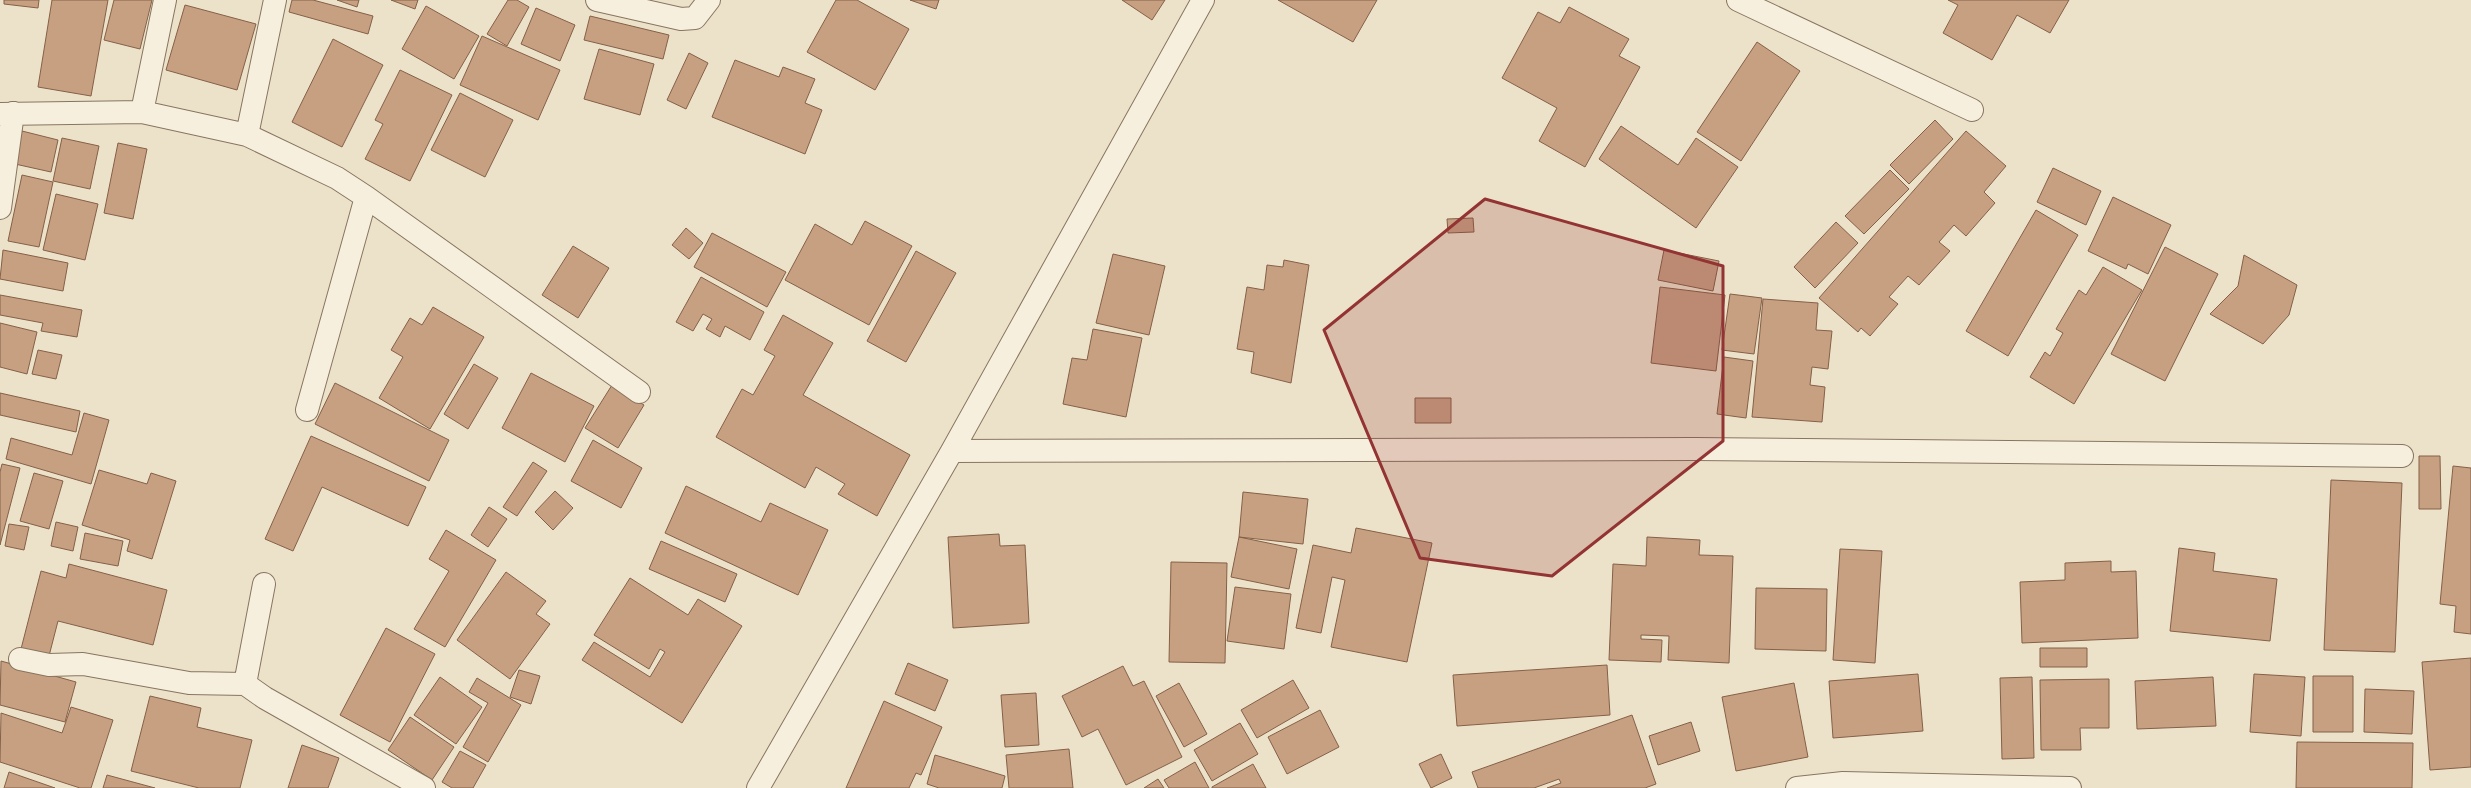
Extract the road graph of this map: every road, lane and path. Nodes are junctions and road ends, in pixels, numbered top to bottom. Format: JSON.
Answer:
{"nodes":[{"id":1,"x":165,"y":0,"type":"edge"},
{"id":2,"x":275,"y":0,"type":"edge"},
{"id":3,"x":597,"y":0,"type":"edge"},
{"id":4,"x":709,"y":0,"type":"edge"},
{"id":5,"x":1203,"y":0,"type":"edge"},
{"id":6,"x":1738,"y":0,"type":"edge"},
{"id":7,"x":1972,"y":110,"type":"dead end"},
{"id":8,"x":142,"y":112,"type":"junction"},
{"id":9,"x":7,"y":113,"type":"edge"},
{"id":10,"x":247,"y":135,"type":"junction"},
{"id":11,"x":366,"y":197,"type":"junction"},
{"id":12,"x":0,"y":208,"type":"edge"},
{"id":13,"x":638,"y":392,"type":"dead end"},
{"id":14,"x":306,"y":410,"type":"dead end"},
{"id":15,"x":952,"y":451,"type":"junction"},
{"id":16,"x":2402,"y":456,"type":"dead end"},
{"id":17,"x":264,"y":584,"type":"dead end"},
{"id":18,"x":20,"y":658,"type":"dead end"},
{"id":19,"x":245,"y":684,"type":"junction"},
{"id":20,"x":424,"y":788,"type":"edge"},
{"id":21,"x":758,"y":788,"type":"edge"},
{"id":22,"x":1797,"y":788,"type":"edge"},
{"id":23,"x":2070,"y":788,"type":"edge"}],
"edges":[{"from":1,"to":8,"type":"street"},
{"from":2,"to":10,"type":"street"},
{"from":3,"to":4,"type":"street"},
{"from":5,"to":15,"type":"street"},
{"from":6,"to":7,"type":"street"},
{"from":8,"to":9,"type":"street"},
{"from":8,"to":10,"type":"street"},
{"from":9,"to":12,"type":"street"},
{"from":10,"to":11,"type":"street"},
{"from":11,"to":13,"type":"street"},
{"from":11,"to":14,"type":"street"},
{"from":15,"to":16,"type":"street"},
{"from":15,"to":21,"type":"street"},
{"from":17,"to":19,"type":"street"},
{"from":18,"to":19,"type":"street"},
{"from":19,"to":20,"type":"street"},
{"from":22,"to":23,"type":"street"}]}
